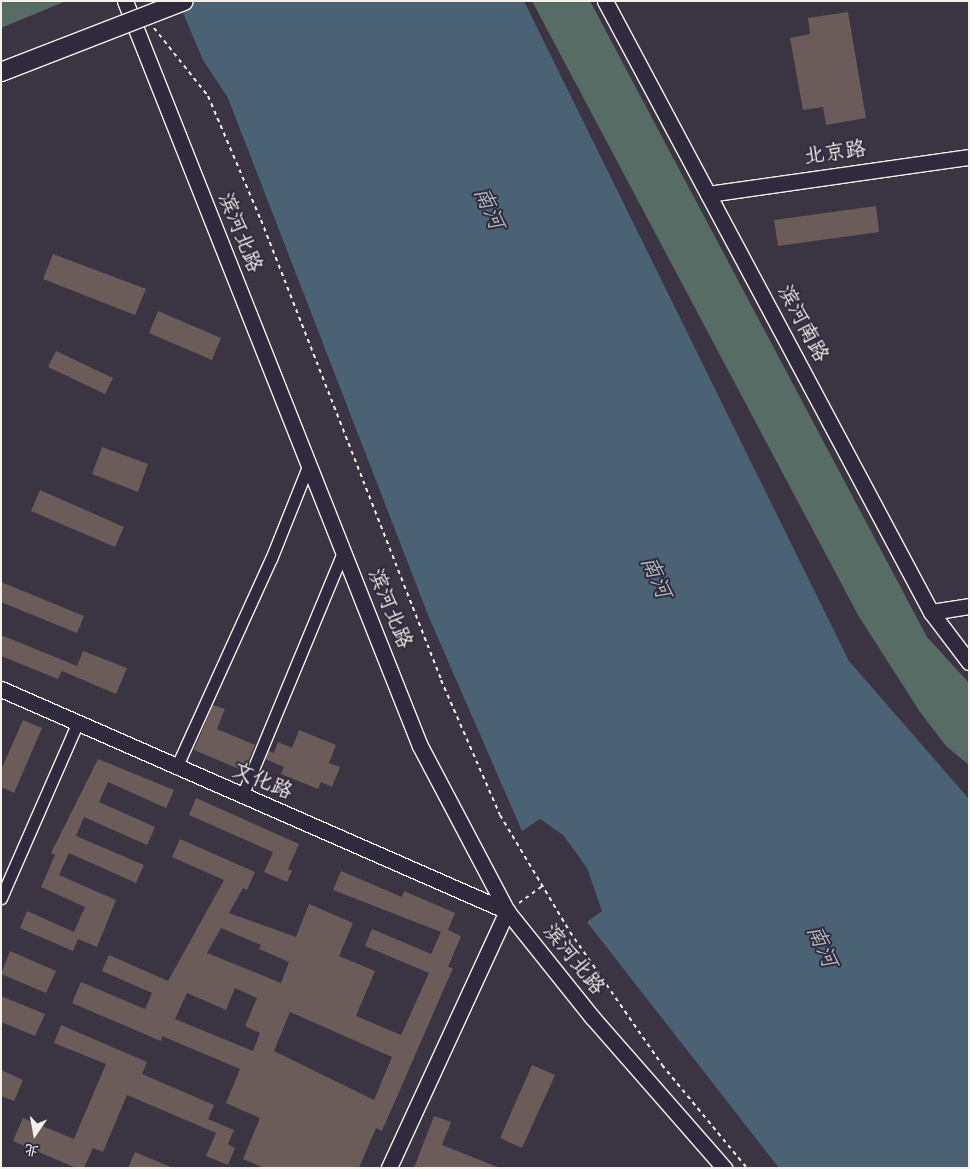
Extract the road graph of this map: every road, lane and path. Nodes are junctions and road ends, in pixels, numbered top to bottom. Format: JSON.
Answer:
{"nodes":[{"id":1,"x":125,"y":1,"type":"edge"},
{"id":2,"x":155,"y":1,"type":"edge"},
{"id":3,"x":184,"y":1,"type":"edge"},
{"id":4,"x":605,"y":1,"type":"edge"},
{"id":5,"x":153,"y":23,"type":"dead end"},
{"id":6,"x":1,"y":61,"type":"edge"},
{"id":7,"x":1,"y":72,"type":"edge"},
{"id":8,"x":969,"y":157,"type":"edge"},
{"id":9,"x":708,"y":194,"type":"junction"},
{"id":10,"x":309,"y":464,"type":"junction"},
{"id":11,"x":343,"y":552,"type":"junction"},
{"id":12,"x":969,"y":606,"type":"edge"},
{"id":13,"x":931,"y":612,"type":"junction"},
{"id":14,"x":969,"y":662,"type":"edge"},
{"id":15,"x":1,"y":689,"type":"edge"},
{"id":16,"x":77,"y":724,"type":"junction"},
{"id":17,"x":176,"y":768,"type":"junction"},
{"id":18,"x":242,"y":796,"type":"junction"},
{"id":19,"x":544,"y":885,"type":"junction"},
{"id":20,"x":1,"y":898,"type":"edge"},
{"id":21,"x":507,"y":911,"type":"junction"},
{"id":22,"x":389,"y":1168,"type":"edge"},
{"id":23,"x":724,"y":1168,"type":"edge"},
{"id":24,"x":747,"y":1168,"type":"edge"}],
"edges":[{"from":1,"to":10,"type":"street","name":"滨河北路"},
{"from":2,"to":6,"type":"main road"},
{"from":3,"to":7,"type":"main road","bridge":true},
{"from":4,"to":9,"type":"street","name":"滨河南路"},
{"from":5,"to":19,"type":"path"},
{"from":8,"to":9,"type":"street","name":"北京路"},
{"from":9,"to":13,"type":"street","name":"滨河南路"},
{"from":10,"to":11,"type":"street","name":"滨河北路"},
{"from":10,"to":17,"type":"street"},
{"from":11,"to":18,"type":"street"},
{"from":11,"to":21,"type":"street","name":"滨河北路"},
{"from":12,"to":13,"type":"street"},
{"from":13,"to":14,"type":"street","name":"滨河南路"},
{"from":15,"to":16,"type":"street","name":"文化路"},
{"from":16,"to":17,"type":"street","name":"文化路"},
{"from":16,"to":20,"type":"street"},
{"from":17,"to":18,"type":"street","name":"文化路"},
{"from":18,"to":21,"type":"street","name":"文化路"},
{"from":19,"to":21,"type":"path"},
{"from":19,"to":24,"type":"path"},
{"from":21,"to":22,"type":"street"},
{"from":21,"to":23,"type":"street","name":"滨河北路"}]}
